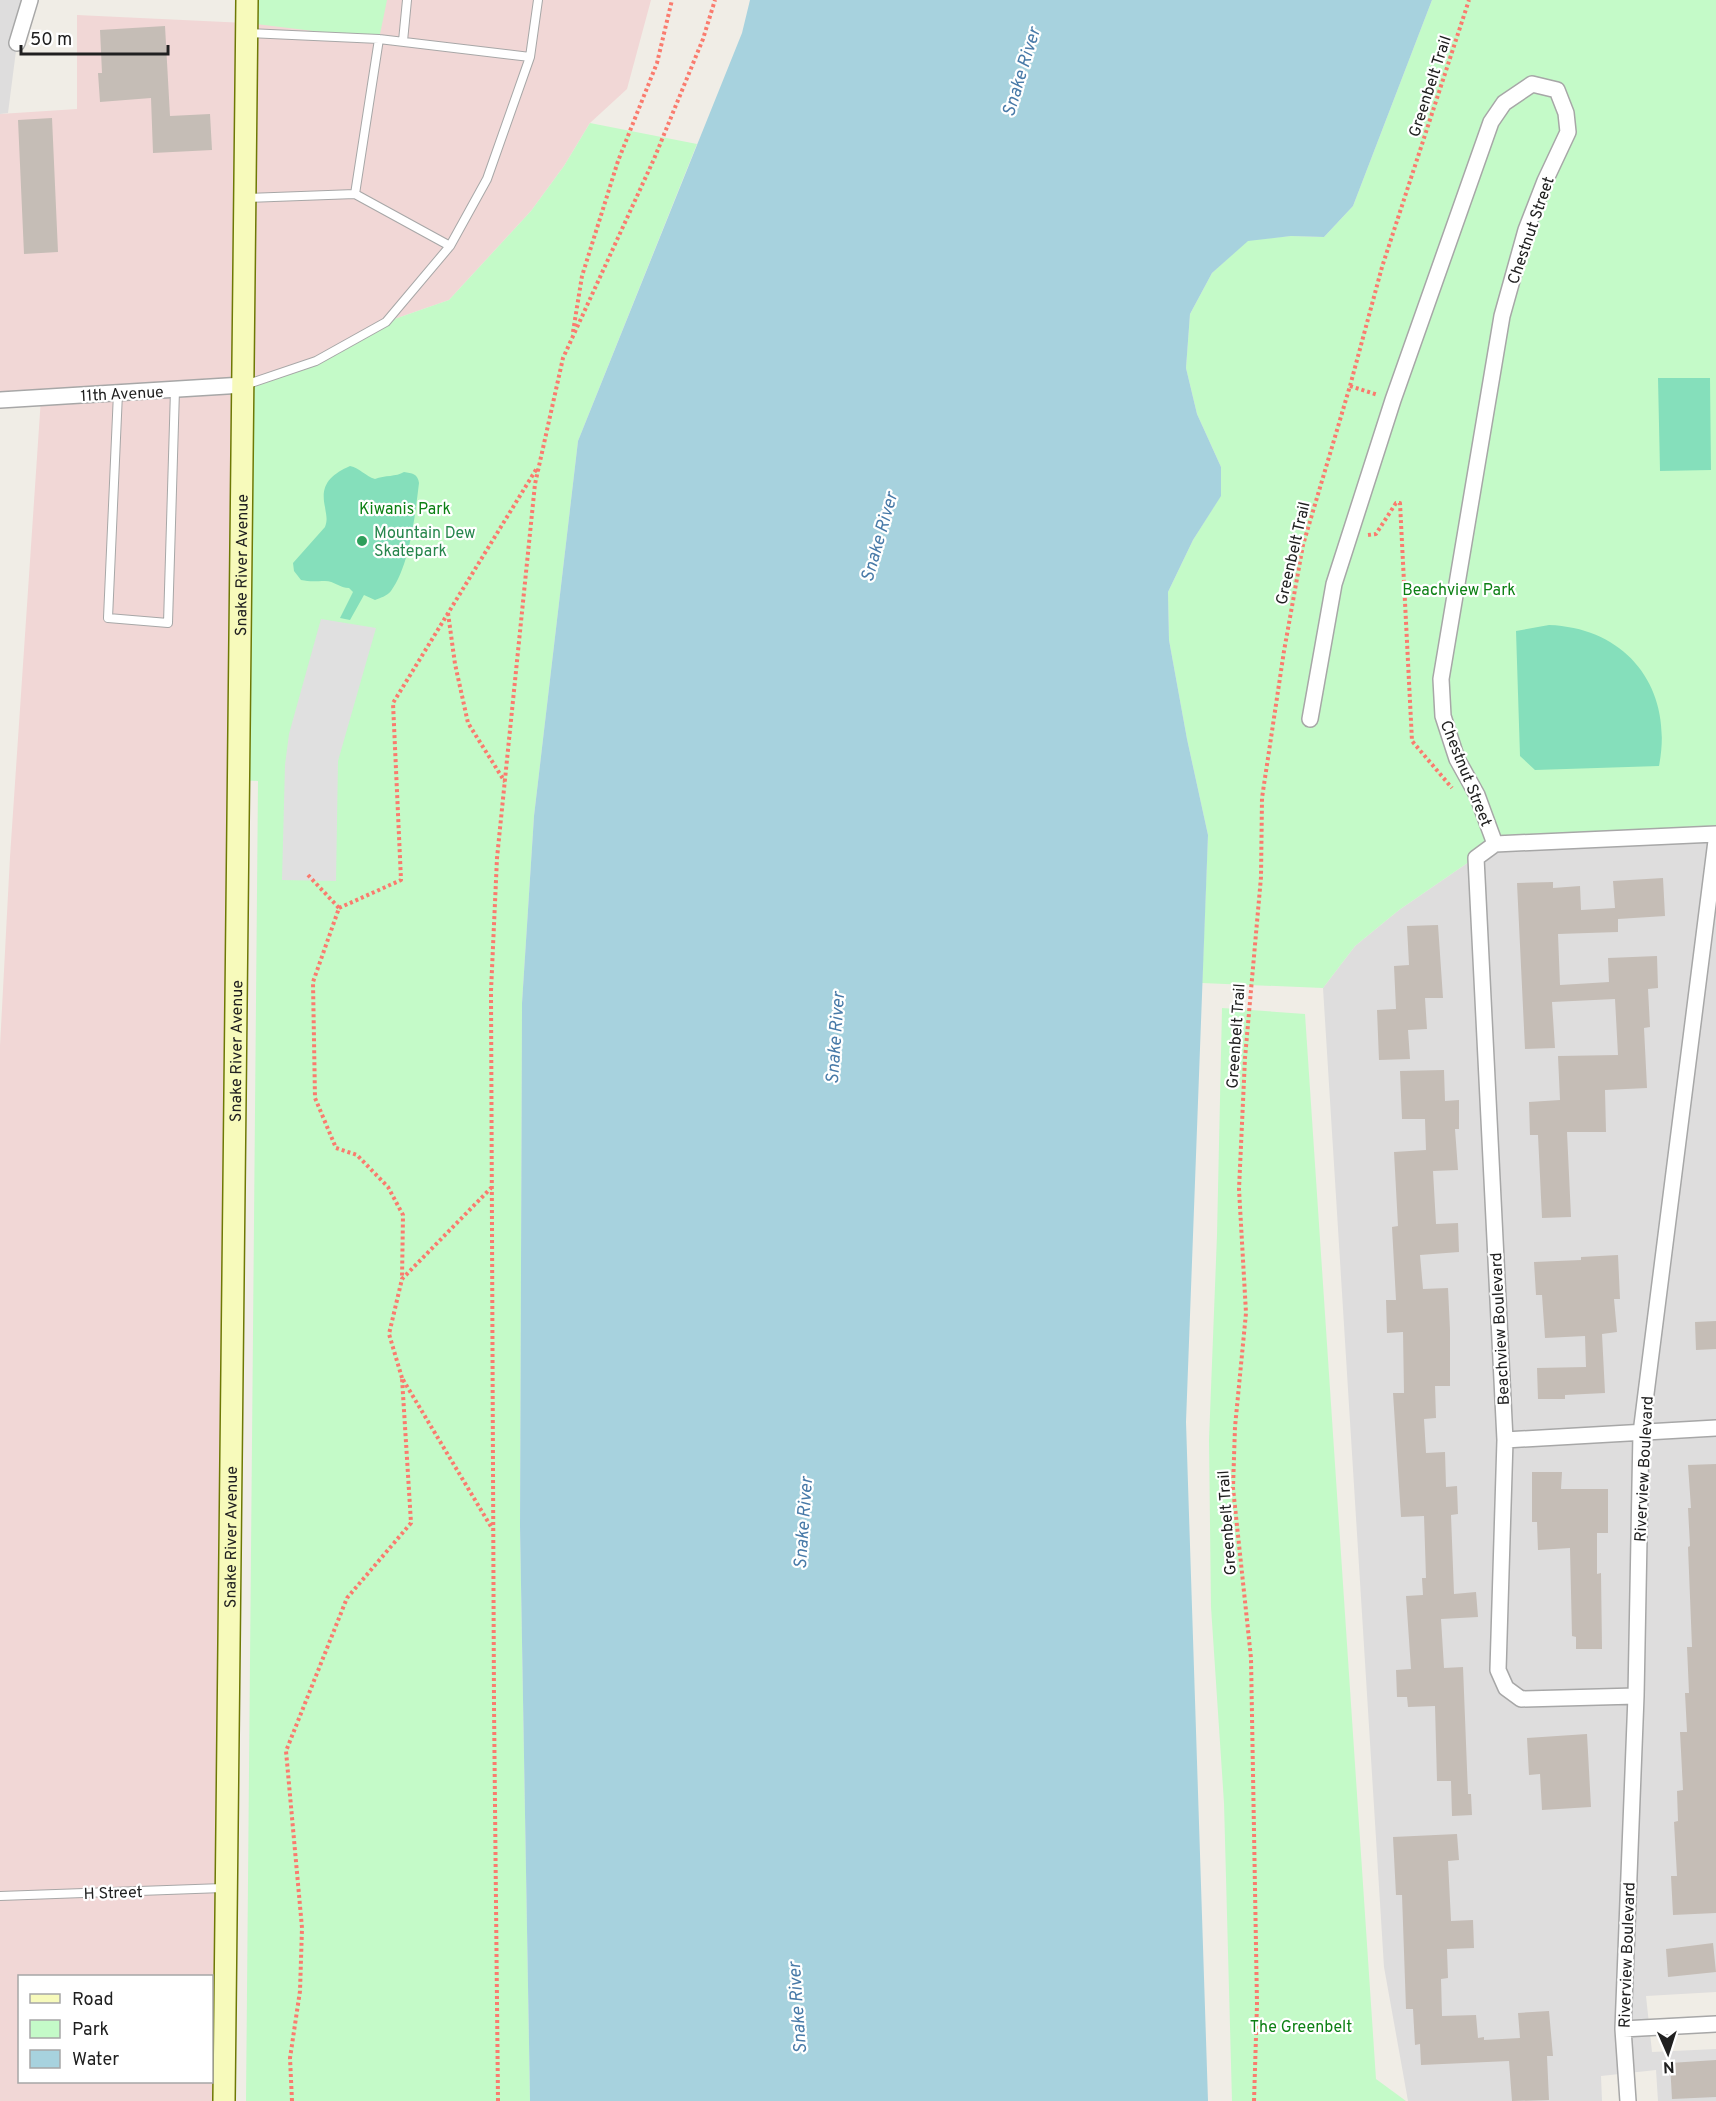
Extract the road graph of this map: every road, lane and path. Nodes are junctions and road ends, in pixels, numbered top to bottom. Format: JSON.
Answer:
{"nodes":[{"id":1,"x":30,"y":0,"type":"edge"},
{"id":2,"x":247,"y":0,"type":"edge"},
{"id":3,"x":407,"y":0,"type":"edge"},
{"id":4,"x":538,"y":0,"type":"edge"},
{"id":5,"x":672,"y":0,"type":"edge"},
{"id":6,"x":715,"y":0,"type":"edge"},
{"id":7,"x":1469,"y":0,"type":"edge"},
{"id":8,"x":246,"y":33,"type":"junction"},
{"id":9,"x":379,"y":39,"type":"junction"},
{"id":10,"x":403,"y":41,"type":"junction"},
{"id":11,"x":17,"y":43,"type":"dead end"},
{"id":12,"x":530,"y":57,"type":"junction"},
{"id":13,"x":355,"y":194,"type":"junction"},
{"id":14,"x":244,"y":198,"type":"junction"},
{"id":15,"x":450,"y":246,"type":"junction"},
{"id":16,"x":572,"y":339,"type":"junction"},
{"id":17,"x":243,"y":386,"type":"junction"},
{"id":18,"x":1350,"y":386,"type":"junction"},
{"id":19,"x":175,"y":390,"type":"junction"},
{"id":20,"x":118,"y":393,"type":"junction"},
{"id":21,"x":0,"y":400,"type":"edge"},
{"id":22,"x":1393,"y":400,"type":"junction"},
{"id":23,"x":539,"y":465,"type":"junction"},
{"id":24,"x":1349,"y":537,"type":"junction"},
{"id":25,"x":448,"y":613,"type":"junction"},
{"id":26,"x":1310,"y":719,"type":"dead end"},
{"id":27,"x":505,"y":782,"type":"junction"},
{"id":28,"x":1477,"y":795,"type":"junction"},
{"id":29,"x":1716,"y":834,"type":"edge"},
{"id":30,"x":1716,"y":841,"type":"edge"},
{"id":31,"x":1495,"y":844,"type":"junction"},
{"id":32,"x":308,"y":875,"type":"dead end"},
{"id":33,"x":339,"y":908,"type":"junction"},
{"id":34,"x":492,"y":1187,"type":"junction"},
{"id":35,"x":402,"y":1279,"type":"junction"},
{"id":36,"x":402,"y":1378,"type":"junction"},
{"id":37,"x":1716,"y":1428,"type":"edge"},
{"id":38,"x":1641,"y":1433,"type":"junction"},
{"id":39,"x":1505,"y":1440,"type":"junction"},
{"id":40,"x":493,"y":1530,"type":"junction"},
{"id":41,"x":1635,"y":1696,"type":"junction"},
{"id":42,"x":226,"y":1888,"type":"junction"},
{"id":43,"x":0,"y":1896,"type":"edge"},
{"id":44,"x":1716,"y":2024,"type":"edge"},
{"id":45,"x":1623,"y":2029,"type":"junction"},
{"id":46,"x":224,"y":2101,"type":"edge"},
{"id":47,"x":292,"y":2101,"type":"edge"},
{"id":48,"x":498,"y":2101,"type":"edge"},
{"id":49,"x":1254,"y":2101,"type":"edge"},
{"id":50,"x":1628,"y":2101,"type":"edge"}],
"edges":[{"from":1,"to":11,"type":"street"},
{"from":2,"to":8,"type":"main road","name":"Snake River Avenue"},
{"from":3,"to":10,"type":"lane"},
{"from":4,"to":12,"type":"lane"},
{"from":5,"to":16,"type":"path"},
{"from":6,"to":16,"type":"path"},
{"from":7,"to":18,"type":"path","name":"Greenbelt Trail"},
{"from":8,"to":9,"type":"lane"},
{"from":8,"to":14,"type":"main road","name":"Snake River Avenue"},
{"from":9,"to":10,"type":"lane"},
{"from":9,"to":13,"type":"lane"},
{"from":10,"to":12,"type":"lane"},
{"from":12,"to":15,"type":"lane"},
{"from":13,"to":14,"type":"lane"},
{"from":13,"to":15,"type":"lane"},
{"from":14,"to":17,"type":"main road","name":"Snake River Avenue"},
{"from":15,"to":17,"type":"lane"},
{"from":16,"to":23,"type":"path"},
{"from":17,"to":19,"type":"street","name":"11th Avenue"},
{"from":17,"to":42,"type":"main road","name":"Snake River Avenue"},
{"from":18,"to":22,"type":"path"},
{"from":18,"to":49,"type":"path","name":"Greenbelt Trail"},
{"from":19,"to":20,"type":"street","name":"11th Avenue"},
{"from":19,"to":20,"type":"lane"},
{"from":20,"to":21,"type":"street","name":"11th Avenue"},
{"from":22,"to":24,"type":"street","name":"Chestnut Street"},
{"from":22,"to":28,"type":"street","name":"Chestnut Street"},
{"from":23,"to":25,"type":"path"},
{"from":23,"to":27,"type":"path"},
{"from":24,"to":26,"type":"street","name":"Chestnut Street"},
{"from":24,"to":28,"type":"path"},
{"from":25,"to":27,"type":"path"},
{"from":25,"to":33,"type":"path"},
{"from":27,"to":34,"type":"path"},
{"from":28,"to":31,"type":"street","name":"Chestnut Street"},
{"from":29,"to":31,"type":"street","name":"Chestnut Street"},
{"from":30,"to":38,"type":"street","name":"Riverview Boulevard"},
{"from":31,"to":39,"type":"street","name":"Beachview Boulevard"},
{"from":32,"to":33,"type":"path"},
{"from":33,"to":35,"type":"path"},
{"from":34,"to":35,"type":"path"},
{"from":34,"to":40,"type":"path"},
{"from":35,"to":36,"type":"path"},
{"from":36,"to":40,"type":"path"},
{"from":36,"to":47,"type":"path"},
{"from":37,"to":38,"type":"street"},
{"from":38,"to":39,"type":"street"},
{"from":38,"to":41,"type":"street","name":"Riverview Boulevard"},
{"from":39,"to":41,"type":"street","name":"Beachview Boulevard"},
{"from":40,"to":48,"type":"path"},
{"from":41,"to":45,"type":"street","name":"Riverview Boulevard"},
{"from":42,"to":43,"type":"lane","name":"H Street"},
{"from":42,"to":46,"type":"main road","name":"Snake River Avenue"},
{"from":44,"to":45,"type":"street"},
{"from":45,"to":50,"type":"street","name":"Riverview Boulevard"}]}
